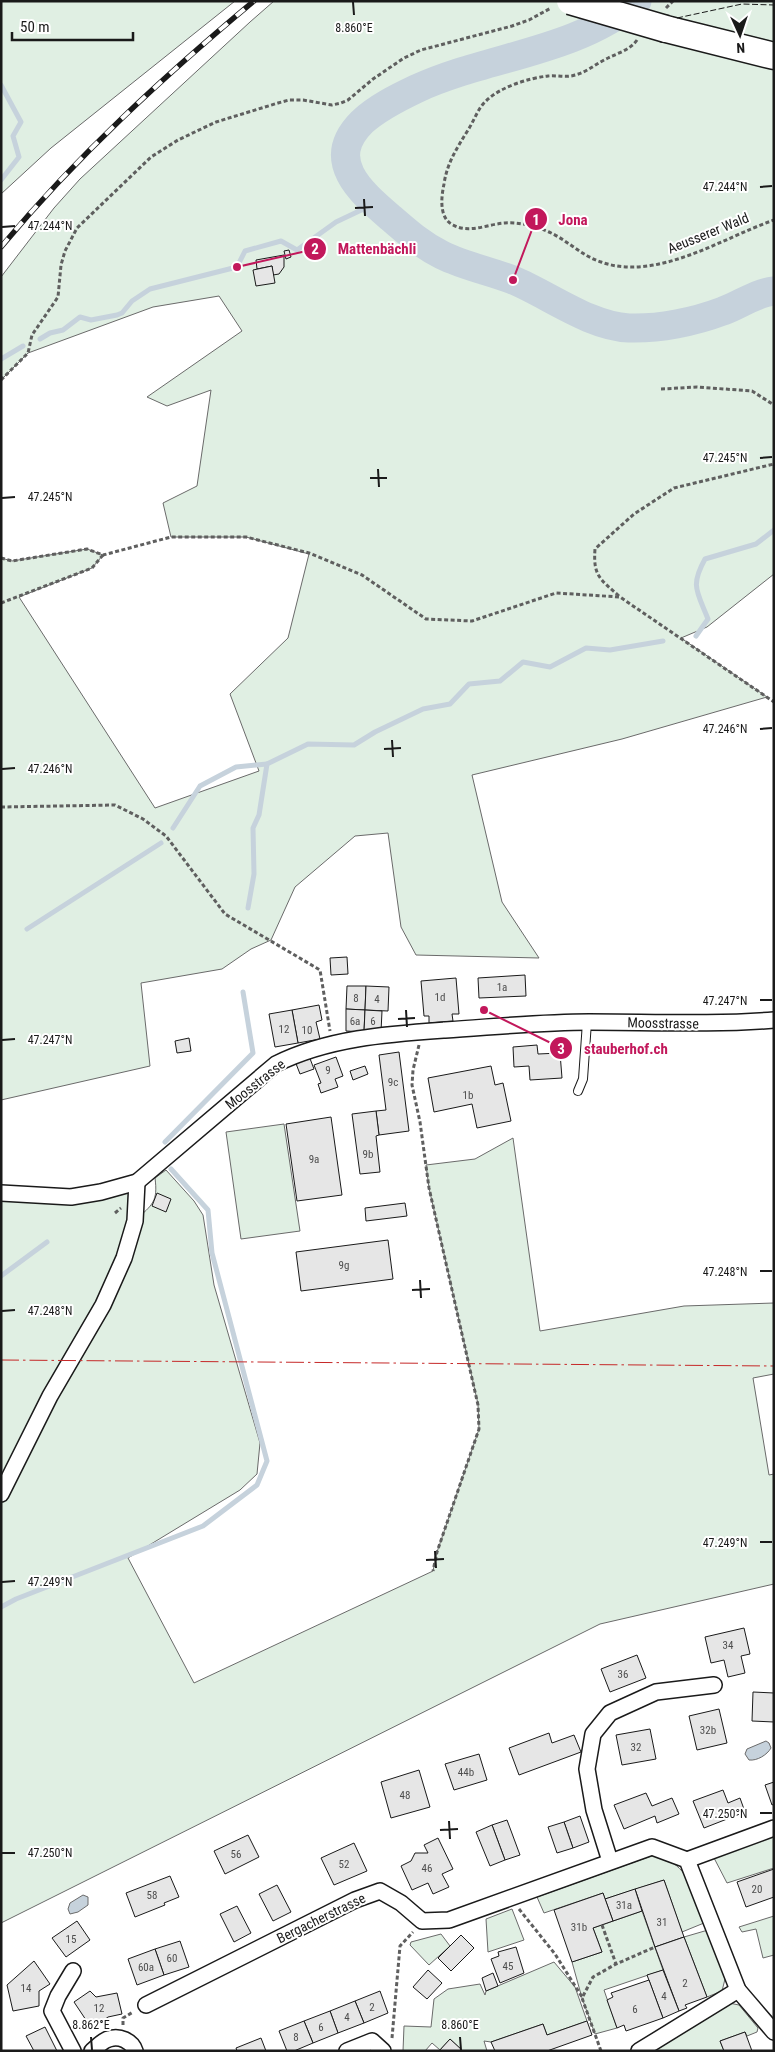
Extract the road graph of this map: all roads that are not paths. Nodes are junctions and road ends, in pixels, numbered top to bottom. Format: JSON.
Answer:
{"nodes":[{"id":1,"x":563,"y":3,"type":"edge"},
{"id":2,"x":774,"y":56,"type":"edge"},
{"id":3,"x":774,"y":1020,"type":"edge"},
{"id":4,"x":587,"y":1022,"type":"junction"},
{"id":5,"x":578,"y":1091,"type":"dead end"},
{"id":6,"x":137,"y":1182,"type":"junction"},
{"id":7,"x":1,"y":1193,"type":"edge"},
{"id":8,"x":1,"y":1494,"type":"edge"},
{"id":9,"x":714,"y":1685,"type":"dead end"},
{"id":10,"x":774,"y":1828,"type":"edge"},
{"id":11,"x":688,"y":1860,"type":"junction"},
{"id":12,"x":610,"y":1862,"type":"junction"},
{"id":13,"x":73,"y":1971,"type":"dead end"},
{"id":14,"x":738,"y":1990,"type":"junction"},
{"id":15,"x":146,"y":2005,"type":"road end"},
{"id":16,"x":774,"y":2032,"type":"edge"},
{"id":17,"x":387,"y":2046,"type":"edge"},
{"id":18,"x":73,"y":2051,"type":"edge"},
{"id":19,"x":92,"y":2051,"type":"edge"},
{"id":20,"x":135,"y":2051,"type":"edge"},
{"id":21,"x":348,"y":2051,"type":"edge"},
{"id":22,"x":639,"y":2051,"type":"edge"}],
"edges":[{"from":1,"to":2,"type":"highway","bridge":true},
{"from":3,"to":4,"type":"street","name":"Moosstrasse"},
{"from":4,"to":5,"type":"lane"},
{"from":4,"to":6,"type":"street","name":"Moosstrasse"},
{"from":6,"to":7,"type":"street","name":"Moosstrasse"},
{"from":6,"to":8,"type":"street"},
{"from":9,"to":12,"type":"street"},
{"from":10,"to":11,"type":"street"},
{"from":11,"to":12,"type":"street"},
{"from":11,"to":14,"type":"street"},
{"from":12,"to":15,"type":"street","name":"Bergacherstrasse"},
{"from":13,"to":18,"type":"street"},
{"from":14,"to":16,"type":"street"},
{"from":14,"to":22,"type":"street"},
{"from":17,"to":21,"type":"street"},
{"from":19,"to":20,"type":"street"}]}
